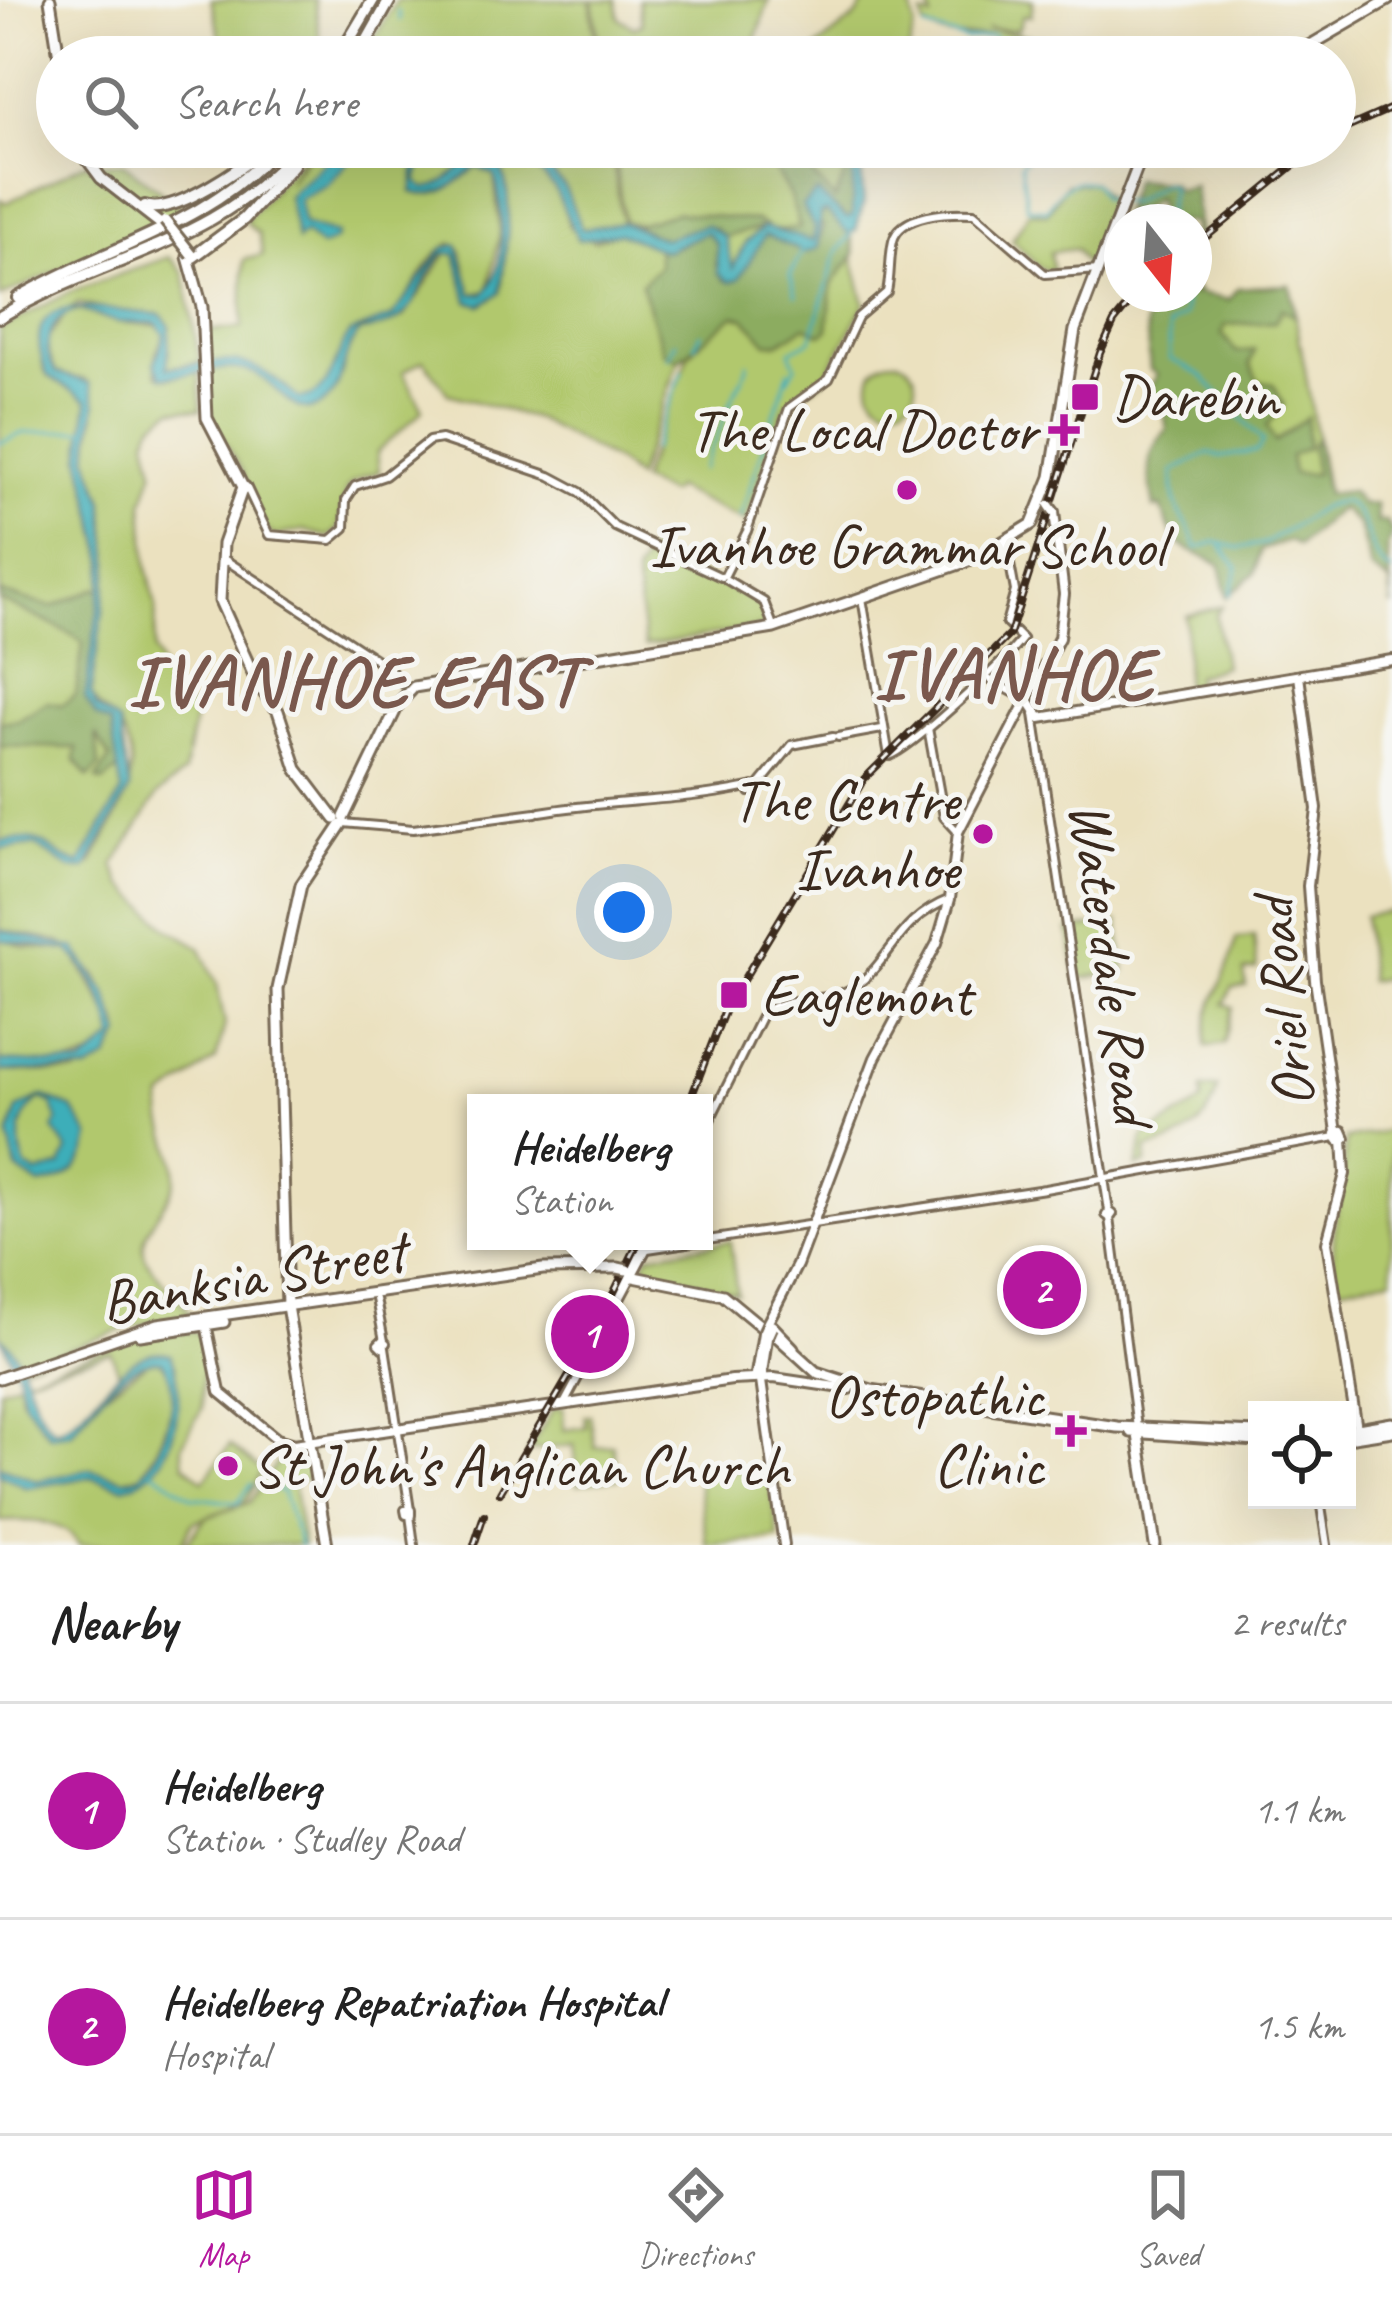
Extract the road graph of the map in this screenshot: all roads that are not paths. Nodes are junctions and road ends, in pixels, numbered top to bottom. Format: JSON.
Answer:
{"nodes":[{"id":1,"x":52,"y":0,"type":"edge"},
{"id":2,"x":373,"y":0,"type":"edge"},
{"id":3,"x":390,"y":0,"type":"edge"},
{"id":4,"x":1388,"y":0,"type":"edge"},
{"id":5,"x":58,"y":36,"type":"edge"},
{"id":6,"x":351,"y":36,"type":"edge"},
{"id":7,"x":370,"y":36,"type":"edge"},
{"id":8,"x":1326,"y":36,"type":"edge"},
{"id":9,"x":95,"y":168,"type":"edge"},
{"id":10,"x":232,"y":168,"type":"edge"},
{"id":11,"x":252,"y":168,"type":"edge"},
{"id":12,"x":281,"y":168,"type":"edge"},
{"id":13,"x":286,"y":168,"type":"edge"},
{"id":14,"x":1136,"y":168,"type":"edge"},
{"id":15,"x":98,"y":173,"type":"junction"},
{"id":16,"x":145,"y":206,"type":"joint"},
{"id":17,"x":161,"y":214,"type":"junction"},
{"id":18,"x":192,"y":259,"type":"junction"},
{"id":19,"x":1099,"y":270,"type":"junction"},
{"id":20,"x":0,"y":313,"type":"edge"},
{"id":21,"x":206,"y":391,"type":"junction"},
{"id":22,"x":249,"y":500,"type":"junction"},
{"id":23,"x":1049,"y":506,"type":"junction"},
{"id":24,"x":234,"y":518,"type":"junction"},
{"id":25,"x":1006,"y":543,"type":"junction"},
{"id":26,"x":221,"y":557,"type":"junction"},
{"id":27,"x":724,"y":578,"type":"junction"},
{"id":28,"x":862,"y":598,"type":"junction"},
{"id":29,"x":774,"y":628,"type":"junction"},
{"id":30,"x":1392,"y":660,"type":"edge"},
{"id":31,"x":1314,"y":674,"type":"junction"},
{"id":32,"x":1299,"y":676,"type":"junction"},
{"id":33,"x":990,"y":680,"type":"junction"},
{"id":34,"x":406,"y":686,"type":"junction"},
{"id":35,"x":1300,"y":687,"type":"junction"},
{"id":36,"x":1028,"y":700,"type":"junction"},
{"id":37,"x":1036,"y":719,"type":"junction"},
{"id":38,"x":928,"y":728,"type":"junction"},
{"id":39,"x":882,"y":729,"type":"junction"},
{"id":40,"x":342,"y":820,"type":"junction"},
{"id":41,"x":958,"y":832,"type":"junction"},
{"id":42,"x":950,"y":899,"type":"junction"},
{"id":43,"x":713,"y":1114,"type":"edge"},
{"id":44,"x":1339,"y":1136,"type":"junction"},
{"id":45,"x":1108,"y":1179,"type":"junction"},
{"id":46,"x":810,"y":1226,"type":"junction"},
{"id":47,"x":713,"y":1238,"type":"edge"},
{"id":48,"x":643,"y":1250,"type":"edge"},
{"id":49,"x":643,"y":1250,"type":"edge"},
{"id":50,"x":284,"y":1258,"type":"junction"},
{"id":51,"x":629,"y":1271,"type":"junction"},
{"id":52,"x":285,"y":1294,"type":"junction"},
{"id":53,"x":375,"y":1296,"type":"junction"},
{"id":54,"x":290,"y":1309,"type":"junction"},
{"id":55,"x":264,"y":1310,"type":"junction"},
{"id":56,"x":209,"y":1324,"type":"junction"},
{"id":57,"x":769,"y":1326,"type":"junction"},
{"id":58,"x":187,"y":1327,"type":"junction"},
{"id":59,"x":210,"y":1347,"type":"junction"},
{"id":60,"x":36,"y":1368,"type":"junction"},
{"id":61,"x":759,"y":1378,"type":"junction"},
{"id":62,"x":3,"y":1380,"type":"edge"},
{"id":63,"x":846,"y":1385,"type":"junction"},
{"id":64,"x":1348,"y":1401,"type":"edge"},
{"id":65,"x":564,"y":1403,"type":"junction"},
{"id":66,"x":1392,"y":1427,"type":"edge"},
{"id":67,"x":395,"y":1429,"type":"junction"},
{"id":68,"x":1138,"y":1431,"type":"junction"},
{"id":69,"x":1356,"y":1433,"type":"edge"},
{"id":70,"x":1248,"y":1437,"type":"edge"},
{"id":71,"x":311,"y":1441,"type":"junction"},
{"id":72,"x":1321,"y":1509,"type":"edge"},
{"id":73,"x":1156,"y":1541,"type":"edge"},
{"id":74,"x":327,"y":1545,"type":"edge"},
{"id":75,"x":414,"y":1545,"type":"edge"},
{"id":76,"x":784,"y":1545,"type":"edge"},
{"id":77,"x":1327,"y":1545,"type":"edge"}],
"edges":[{"from":1,"to":5,"type":"main road"},
{"from":2,"to":6,"type":"highway"},
{"from":3,"to":7,"type":"highway"},
{"from":4,"to":8,"type":"main road"},
{"from":9,"to":15,"type":"main road"},
{"from":10,"to":17,"type":"highway"},
{"from":11,"to":20,"type":"highway"},
{"from":12,"to":20,"type":"highway"},
{"from":13,"to":18,"type":"highway"},
{"from":14,"to":19,"type":"main road"},
{"from":15,"to":16,"type":"main road"},
{"from":15,"to":17,"type":"main road"},
{"from":16,"to":17,"type":"highway"},
{"from":17,"to":18,"type":"main road","bridge":true},
{"from":18,"to":21,"type":"main road"},
{"from":19,"to":23,"type":"main road"},
{"from":19,"to":27,"type":"street"},
{"from":21,"to":22,"type":"main road"},
{"from":21,"to":24,"type":"main road"},
{"from":22,"to":24,"type":"main road"},
{"from":22,"to":27,"type":"street"},
{"from":23,"to":25,"type":"main road"},
{"from":23,"to":36,"type":"main road"},
{"from":24,"to":26,"type":"main road"},
{"from":25,"to":28,"type":"main road"},
{"from":25,"to":33,"type":"street"},
{"from":26,"to":34,"type":"street"},
{"from":26,"to":40,"type":"main road"},
{"from":27,"to":29,"type":"street"},
{"from":28,"to":29,"type":"main road"},
{"from":28,"to":39,"type":"street"},
{"from":29,"to":34,"type":"main road"},
{"from":30,"to":31,"type":"main road"},
{"from":31,"to":32,"type":"main road"},
{"from":31,"to":35,"type":"main road"},
{"from":32,"to":35,"type":"main road","name":"Oriel Road"},
{"from":32,"to":37,"type":"main road"},
{"from":33,"to":36,"type":"street"},
{"from":33,"to":38,"type":"street"},
{"from":34,"to":40,"type":"main road"},
{"from":35,"to":44,"type":"main road","name":"Oriel Road"},
{"from":36,"to":37,"type":"main road","name":"Waterdale Road"},
{"from":36,"to":41,"type":"main road"},
{"from":37,"to":45,"type":"street","name":"Waterdale Road"},
{"from":38,"to":39,"type":"street"},
{"from":38,"to":41,"type":"street"},
{"from":39,"to":40,"type":"street"},
{"from":40,"to":50,"type":"main road"},
{"from":41,"to":42,"type":"main road"},
{"from":42,"to":43,"type":"street"},
{"from":42,"to":46,"type":"main road"},
{"from":44,"to":45,"type":"street"},
{"from":44,"to":64,"type":"main road","name":"Oriel Road"},
{"from":45,"to":46,"type":"street"},
{"from":45,"to":68,"type":"street","name":"Waterdale Road"},
{"from":46,"to":47,"type":"street"},
{"from":46,"to":57,"type":"main road"},
{"from":48,"to":51,"type":"street"},
{"from":49,"to":51,"type":"street"},
{"from":50,"to":52,"type":"main road"},
{"from":50,"to":54,"type":"main road"},
{"from":51,"to":53,"type":"main road","name":"Banksia Street"},
{"from":51,"to":57,"type":"main road","name":"Banksia Street"},
{"from":51,"to":65,"type":"street"},
{"from":52,"to":54,"type":"main road"},
{"from":52,"to":55,"type":"main road"},
{"from":53,"to":54,"type":"main road","name":"Banksia Street"},
{"from":53,"to":67,"type":"street"},
{"from":54,"to":55,"type":"main road","name":"Banksia Street"},
{"from":54,"to":56,"type":"main road","name":"Banksia Street"},
{"from":54,"to":71,"type":"main road"},
{"from":55,"to":56,"type":"main road","name":"Banksia Street"},
{"from":56,"to":58,"type":"main road","name":"Banksia Street"},
{"from":56,"to":59,"type":"main road"},
{"from":56,"to":60,"type":"main road","name":"Banksia Street"},
{"from":57,"to":61,"type":"main road"},
{"from":57,"to":63,"type":"main road","name":"Banksia Street"},
{"from":58,"to":59,"type":"main road"},
{"from":58,"to":60,"type":"main road","name":"Banksia Street"},
{"from":59,"to":71,"type":"main road"},
{"from":60,"to":62,"type":"main road"},
{"from":61,"to":63,"type":"main road"},
{"from":61,"to":65,"type":"main road"},
{"from":61,"to":76,"type":"main road"},
{"from":63,"to":68,"type":"main road","name":"Banksia Street"},
{"from":65,"to":67,"type":"main road"},
{"from":66,"to":69,"type":"main road"},
{"from":67,"to":71,"type":"main road"},
{"from":67,"to":75,"type":"street"},
{"from":68,"to":70,"type":"main road","name":"Banksia Street"},
{"from":68,"to":73,"type":"main road","name":"Waterdale Road"},
{"from":71,"to":74,"type":"main road"},
{"from":72,"to":77,"type":"street"}]}
